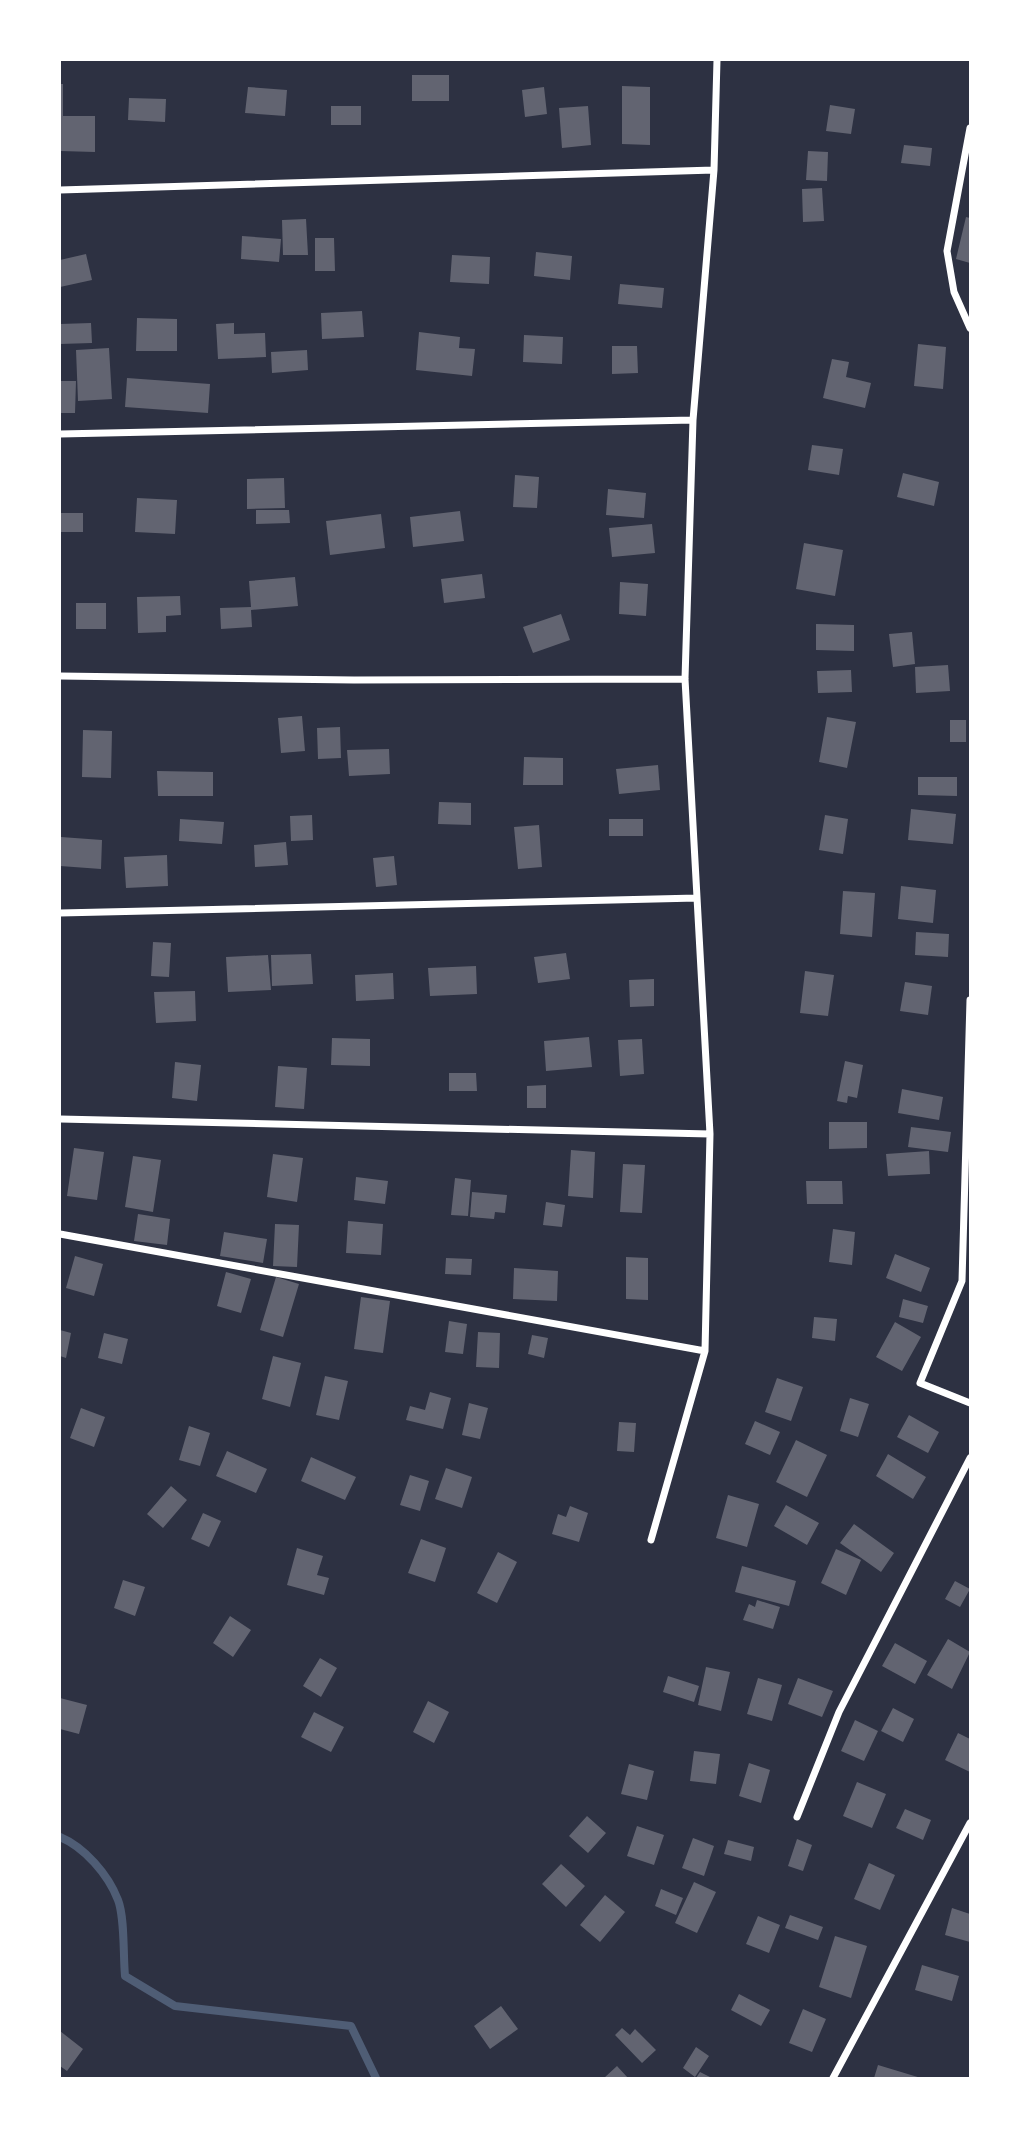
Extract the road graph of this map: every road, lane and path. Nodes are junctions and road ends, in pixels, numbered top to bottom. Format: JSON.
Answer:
{"nodes":[{"id":1,"x":717,"y":60,"type":"edge"},
{"id":2,"x":971,"y":128,"type":"edge"},
{"id":3,"x":714,"y":170,"type":"junction"},
{"id":4,"x":60,"y":190,"type":"edge"},
{"id":5,"x":971,"y":328,"type":"edge"},
{"id":6,"x":693,"y":420,"type":"junction"},
{"id":7,"x":60,"y":434,"type":"edge"},
{"id":8,"x":60,"y":676,"type":"edge"},
{"id":9,"x":685,"y":679,"type":"junction"},
{"id":10,"x":696,"y":898,"type":"junction"},
{"id":11,"x":60,"y":913,"type":"edge"},
{"id":12,"x":971,"y":1000,"type":"edge"},
{"id":13,"x":60,"y":1119,"type":"edge"},
{"id":14,"x":710,"y":1134,"type":"junction"},
{"id":15,"x":60,"y":1234,"type":"edge"},
{"id":16,"x":705,"y":1351,"type":"junction"},
{"id":17,"x":971,"y":1403,"type":"edge"},
{"id":18,"x":971,"y":1458,"type":"edge"},
{"id":19,"x":651,"y":1540,"type":"dead end"},
{"id":20,"x":797,"y":1817,"type":"dead end"},
{"id":21,"x":971,"y":1823,"type":"edge"},
{"id":22,"x":834,"y":2078,"type":"edge"}],
"edges":[{"from":1,"to":3,"type":"street"},
{"from":2,"to":5,"type":"street"},
{"from":3,"to":4,"type":"street"},
{"from":3,"to":6,"type":"street"},
{"from":6,"to":7,"type":"street"},
{"from":6,"to":9,"type":"street"},
{"from":8,"to":9,"type":"street"},
{"from":9,"to":10,"type":"street"},
{"from":10,"to":11,"type":"street"},
{"from":10,"to":14,"type":"street"},
{"from":12,"to":17,"type":"street"},
{"from":13,"to":14,"type":"street"},
{"from":14,"to":16,"type":"street"},
{"from":15,"to":16,"type":"street"},
{"from":16,"to":19,"type":"street"},
{"from":18,"to":20,"type":"street"},
{"from":21,"to":22,"type":"street"}]}
